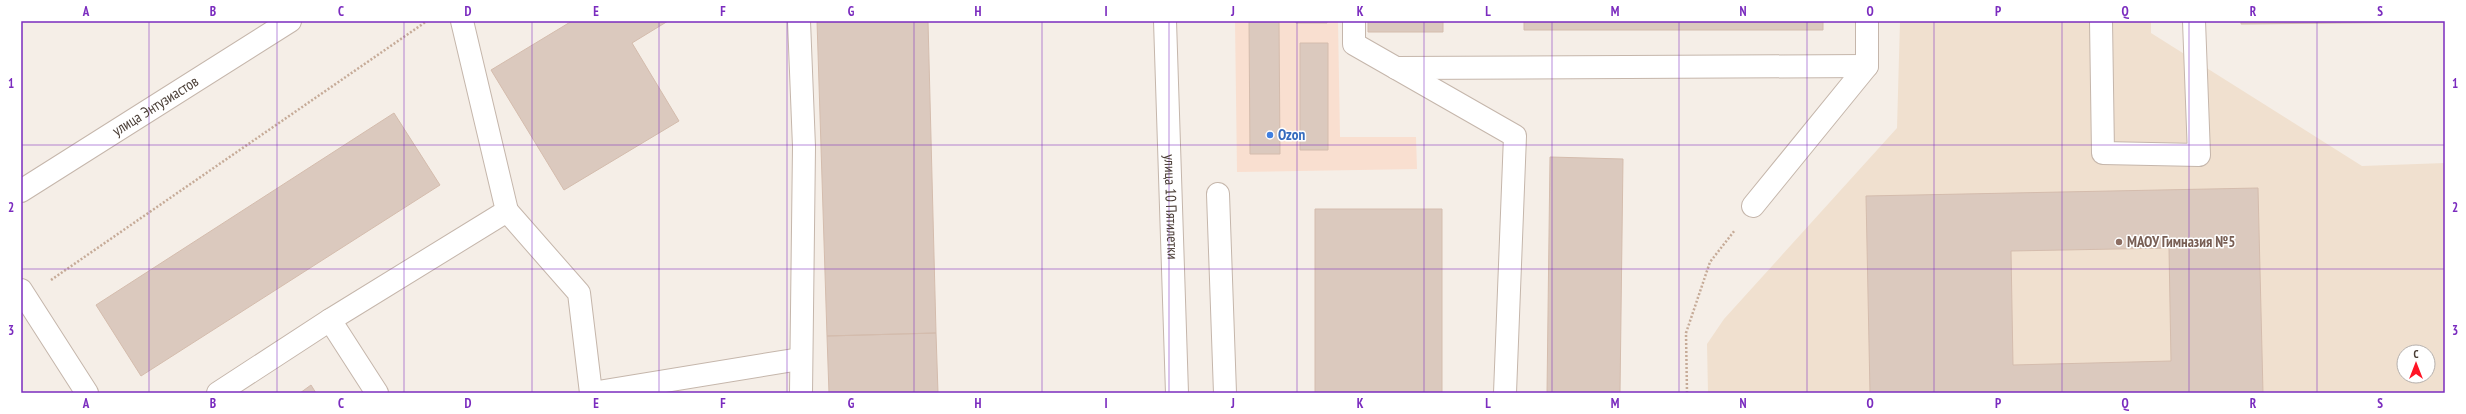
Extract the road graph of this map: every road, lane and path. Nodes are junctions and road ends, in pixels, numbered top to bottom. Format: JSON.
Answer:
{"nodes":[{"id":1,"x":290,"y":21,"type":"edge"},
{"id":2,"x":427,"y":21,"type":"edge"},
{"id":3,"x":462,"y":21,"type":"edge"},
{"id":4,"x":800,"y":21,"type":"edge"},
{"id":5,"x":1165,"y":21,"type":"edge"},
{"id":6,"x":1354,"y":21,"type":"edge"},
{"id":7,"x":1867,"y":21,"type":"edge"},
{"id":8,"x":2101,"y":21,"type":"edge"},
{"id":9,"x":2194,"y":21,"type":"edge"},
{"id":10,"x":266,"y":27,"type":"edge"},
{"id":11,"x":1867,"y":66,"type":"junction"},
{"id":12,"x":1396,"y":68,"type":"junction"},
{"id":13,"x":21,"y":191,"type":"edge"},
{"id":14,"x":1218,"y":194,"type":"dead end"},
{"id":15,"x":1754,"y":206,"type":"joint"},
{"id":16,"x":508,"y":211,"type":"junction"},
{"id":17,"x":23,"y":294,"type":"edge"},
{"id":18,"x":330,"y":320,"type":"junction"},
{"id":19,"x":800,"y":359,"type":"junction"},
{"id":20,"x":87,"y":393,"type":"edge"},
{"id":21,"x":218,"y":393,"type":"edge"},
{"id":22,"x":377,"y":393,"type":"edge"},
{"id":23,"x":592,"y":393,"type":"edge"},
{"id":24,"x":801,"y":393,"type":"edge"},
{"id":25,"x":1177,"y":393,"type":"edge"},
{"id":26,"x":1225,"y":393,"type":"edge"},
{"id":27,"x":1506,"y":393,"type":"edge"},
{"id":28,"x":1687,"y":393,"type":"edge"}],
"edges":[{"from":1,"to":10,"type":"street","name":"улица Энтузиастов"},
{"from":2,"to":17,"type":"path"},
{"from":3,"to":16,"type":"street"},
{"from":4,"to":19,"type":"street"},
{"from":5,"to":25,"type":"street","name":"улица 10 Пятилетки"},
{"from":6,"to":12,"type":"street"},
{"from":7,"to":11,"type":"street"},
{"from":8,"to":9,"type":"street"},
{"from":10,"to":13,"type":"street","name":"улица Энтузиастов"},
{"from":11,"to":12,"type":"street"},
{"from":11,"to":15,"type":"street"},
{"from":12,"to":27,"type":"street"},
{"from":14,"to":26,"type":"street"},
{"from":15,"to":28,"type":"path"},
{"from":16,"to":18,"type":"street"},
{"from":16,"to":23,"type":"street"},
{"from":17,"to":20,"type":"street"},
{"from":18,"to":21,"type":"street"},
{"from":18,"to":22,"type":"street"},
{"from":19,"to":23,"type":"street"},
{"from":19,"to":24,"type":"street"}]}
